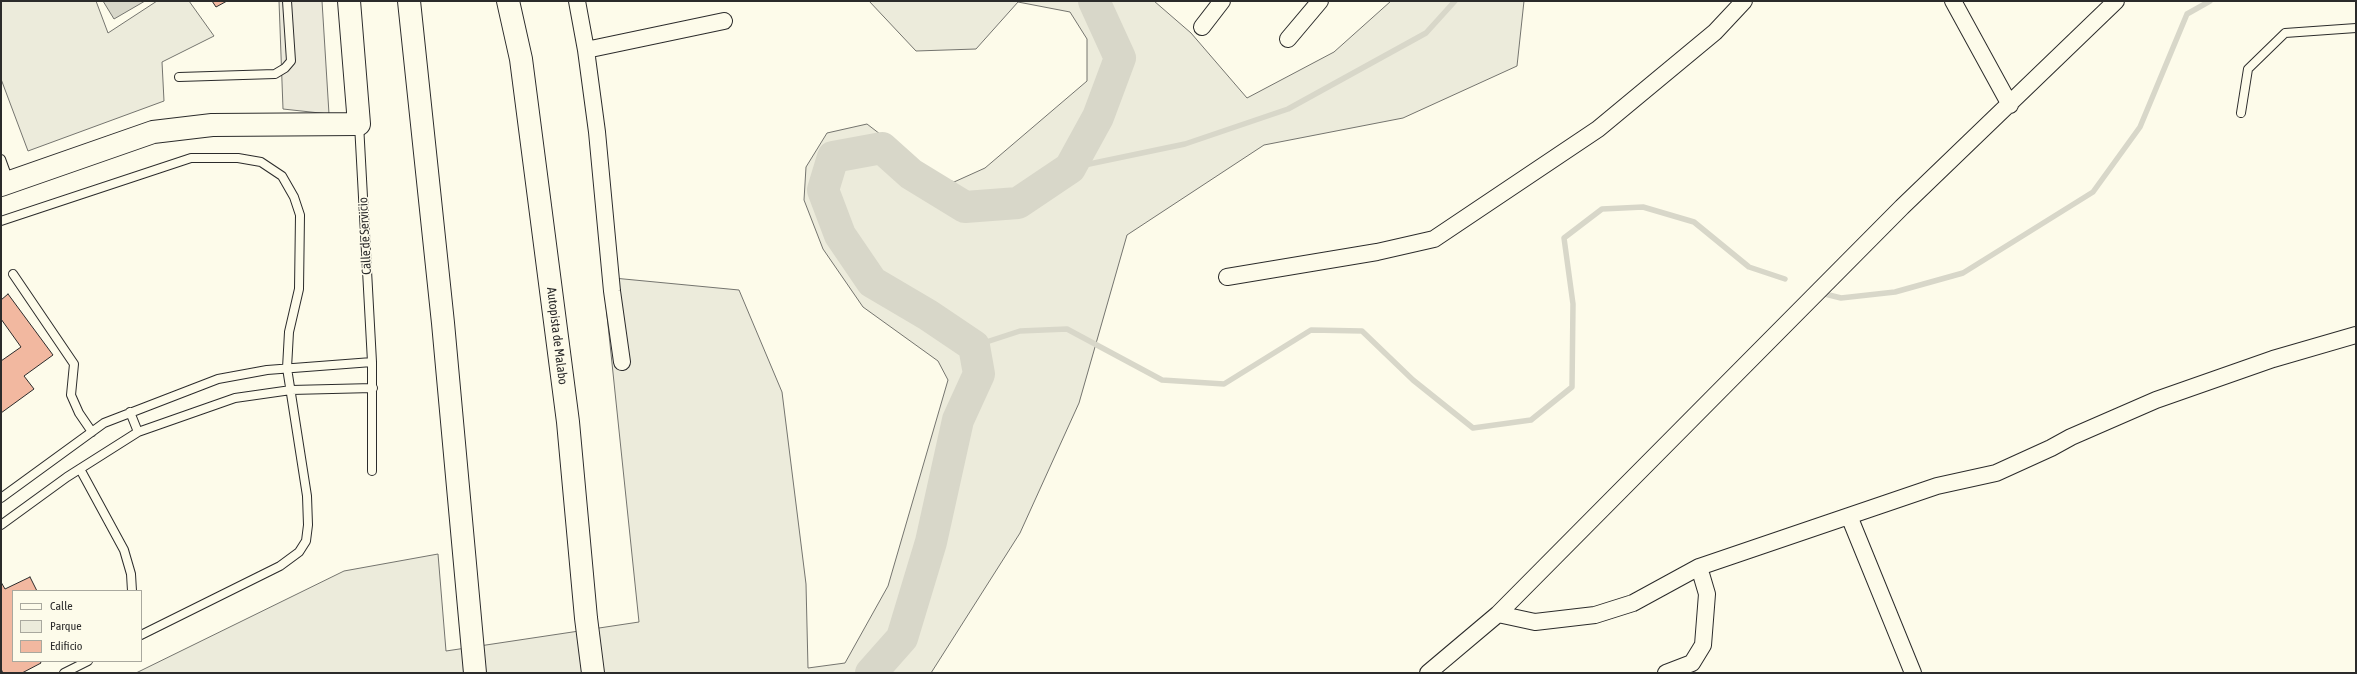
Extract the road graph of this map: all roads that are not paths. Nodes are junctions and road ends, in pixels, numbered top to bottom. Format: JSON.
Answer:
{"nodes":[{"id":1,"x":287,"y":1,"type":"edge"},
{"id":2,"x":349,"y":1,"type":"edge"},
{"id":3,"x":410,"y":1,"type":"edge"},
{"id":4,"x":508,"y":1,"type":"edge"},
{"id":5,"x":577,"y":1,"type":"edge"},
{"id":6,"x":1222,"y":1,"type":"edge"},
{"id":7,"x":1320,"y":1,"type":"edge"},
{"id":8,"x":1744,"y":1,"type":"edge"},
{"id":9,"x":1953,"y":1,"type":"edge"},
{"id":10,"x":2116,"y":1,"type":"edge"},
{"id":11,"x":724,"y":21,"type":"dead end"},
{"id":12,"x":1202,"y":27,"type":"dead end"},
{"id":13,"x":2356,"y":28,"type":"edge"},
{"id":14,"x":1288,"y":39,"type":"dead end"},
{"id":15,"x":586,"y":50,"type":"junction"},
{"id":16,"x":179,"y":77,"type":"dead end"},
{"id":17,"x":2010,"y":105,"type":"junction"},
{"id":18,"x":2241,"y":113,"type":"dead end"},
{"id":19,"x":359,"y":124,"type":"junction"},
{"id":20,"x":1,"y":159,"type":"edge"},
{"id":21,"x":5,"y":184,"type":"edge"},
{"id":22,"x":1,"y":221,"type":"edge"},
{"id":23,"x":13,"y":274,"type":"dead end"},
{"id":24,"x":1227,"y":277,"type":"dead end"},
{"id":25,"x":2356,"y":335,"type":"edge"},
{"id":26,"x":372,"y":362,"type":"junction"},
{"id":27,"x":622,"y":362,"type":"dead end"},
{"id":28,"x":288,"y":368,"type":"junction"},
{"id":29,"x":373,"y":388,"type":"junction"},
{"id":30,"x":291,"y":390,"type":"junction"},
{"id":31,"x":130,"y":412,"type":"junction"},
{"id":32,"x":92,"y":432,"type":"junction"},
{"id":33,"x":138,"y":432,"type":"junction"},
{"id":34,"x":80,"y":469,"type":"junction"},
{"id":35,"x":372,"y":471,"type":"dead end"},
{"id":36,"x":1,"y":498,"type":"edge"},
{"id":37,"x":1849,"y":516,"type":"junction"},
{"id":38,"x":1,"y":526,"type":"edge"},
{"id":39,"x":1698,"y":567,"type":"junction"},
{"id":40,"x":132,"y":590,"type":"edge"},
{"id":41,"x":1498,"y":614,"type":"junction"},
{"id":42,"x":142,"y":635,"type":"edge"},
{"id":43,"x":86,"y":662,"type":"edge"},
{"id":44,"x":64,"y":673,"type":"edge"},
{"id":45,"x":475,"y":673,"type":"edge"},
{"id":46,"x":593,"y":673,"type":"edge"},
{"id":47,"x":1428,"y":673,"type":"edge"},
{"id":48,"x":1666,"y":673,"type":"edge"},
{"id":49,"x":1913,"y":673,"type":"edge"}],
"edges":[{"from":1,"to":16,"type":"lane"},
{"from":2,"to":19,"type":"main road","name":"Calle de Servicio"},
{"from":3,"to":45,"type":"main road"},
{"from":4,"to":46,"type":"main road","name":"Autopista de Malabo"},
{"from":5,"to":15,"type":"street"},
{"from":6,"to":12,"type":"street"},
{"from":7,"to":14,"type":"street"},
{"from":8,"to":24,"type":"street"},
{"from":9,"to":17,"type":"street"},
{"from":10,"to":17,"type":"street"},
{"from":11,"to":15,"type":"street"},
{"from":13,"to":18,"type":"lane"},
{"from":15,"to":27,"type":"street"},
{"from":17,"to":41,"type":"street"},
{"from":19,"to":21,"type":"main road"},
{"from":19,"to":26,"type":"lane","name":"Calle de Servicio"},
{"from":20,"to":21,"type":"lane"},
{"from":22,"to":28,"type":"lane"},
{"from":23,"to":32,"type":"lane"},
{"from":25,"to":37,"type":"street"},
{"from":26,"to":28,"type":"lane"},
{"from":26,"to":29,"type":"lane","name":"Calle de Servicio"},
{"from":28,"to":30,"type":"lane"},
{"from":28,"to":31,"type":"lane"},
{"from":29,"to":30,"type":"lane"},
{"from":29,"to":35,"type":"lane","name":"Calle de Servicio"},
{"from":30,"to":33,"type":"lane"},
{"from":30,"to":42,"type":"lane"},
{"from":31,"to":32,"type":"lane"},
{"from":31,"to":33,"type":"lane"},
{"from":32,"to":36,"type":"lane"},
{"from":33,"to":34,"type":"lane"},
{"from":34,"to":38,"type":"lane"},
{"from":34,"to":40,"type":"lane"},
{"from":37,"to":39,"type":"street"},
{"from":37,"to":49,"type":"street"},
{"from":39,"to":41,"type":"street"},
{"from":39,"to":48,"type":"street"},
{"from":41,"to":47,"type":"street"},
{"from":43,"to":44,"type":"lane"}]}
